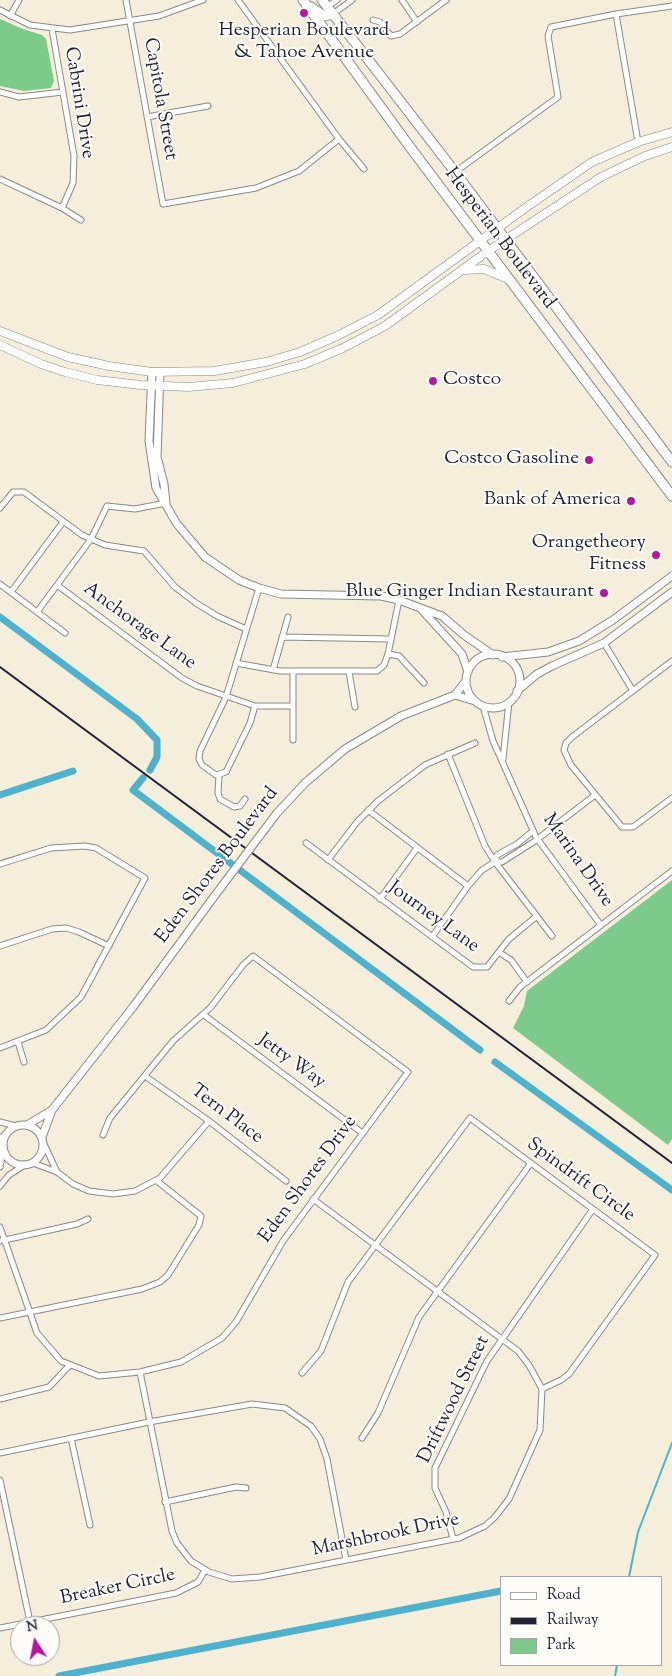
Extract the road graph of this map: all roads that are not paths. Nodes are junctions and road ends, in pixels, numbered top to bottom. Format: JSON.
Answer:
{"nodes":[{"id":1,"x":19,"y":0,"type":"edge"},
{"id":2,"x":126,"y":0,"type":"edge"},
{"id":3,"x":203,"y":0,"type":"edge"},
{"id":4,"x":238,"y":0,"type":"edge"},
{"id":5,"x":303,"y":0,"type":"edge"},
{"id":6,"x":336,"y":0,"type":"edge"},
{"id":7,"x":352,"y":0,"type":"edge"},
{"id":8,"x":402,"y":0,"type":"edge"},
{"id":9,"x":446,"y":0,"type":"edge"},
{"id":10,"x":672,"y":6,"type":"edge"},
{"id":11,"x":327,"y":7,"type":"edge"},
{"id":12,"x":0,"y":10,"type":"edge"},
{"id":13,"x":616,"y":14,"type":"junction"},
{"id":14,"x":10,"y":16,"type":"junction"},
{"id":15,"x":373,"y":20,"type":"dead end"},
{"id":16,"x":130,"y":22,"type":"junction"},
{"id":17,"x":417,"y":22,"type":"junction"},
{"id":18,"x":52,"y":30,"type":"junction"},
{"id":19,"x":0,"y":92,"type":"edge"},
{"id":20,"x":63,"y":92,"type":"junction"},
{"id":21,"x":208,"y":106,"type":"dead end"},
{"id":22,"x":147,"y":117,"type":"junction"},
{"id":23,"x":672,"y":132,"type":"edge"},
{"id":24,"x":340,"y":139,"type":"junction"},
{"id":25,"x":638,"y":142,"type":"junction"},
{"id":26,"x":672,"y":147,"type":"edge"},
{"id":27,"x":364,"y":169,"type":"dead end"},
{"id":28,"x":455,"y":172,"type":"junction"},
{"id":29,"x":0,"y":179,"type":"edge"},
{"id":30,"x":62,"y":208,"type":"junction"},
{"id":31,"x":81,"y":220,"type":"dead end"},
{"id":32,"x":496,"y":228,"type":"junction"},
{"id":33,"x":480,"y":240,"type":"junction"},
{"id":34,"x":506,"y":241,"type":"junction"},
{"id":35,"x":488,"y":251,"type":"junction"},
{"id":36,"x":460,"y":271,"type":"junction"},
{"id":37,"x":510,"y":280,"type":"junction"},
{"id":38,"x":0,"y":331,"type":"edge"},
{"id":39,"x":0,"y":345,"type":"edge"},
{"id":40,"x":156,"y":372,"type":"junction"},
{"id":41,"x":156,"y":386,"type":"junction"},
{"id":42,"x":672,"y":462,"type":"edge"},
{"id":43,"x":672,"y":496,"type":"edge"},
{"id":44,"x":166,"y":503,"type":"junction"},
{"id":45,"x":0,"y":508,"type":"edge"},
{"id":46,"x":63,"y":522,"type":"junction"},
{"id":47,"x":91,"y":539,"type":"junction"},
{"id":48,"x":672,"y":576,"type":"edge"},
{"id":49,"x":0,"y":584,"type":"edge"},
{"id":50,"x":57,"y":585,"type":"junction"},
{"id":51,"x":259,"y":588,"type":"junction"},
{"id":52,"x":10,"y":592,"type":"junction"},
{"id":53,"x":672,"y":592,"type":"edge"},
{"id":54,"x":399,"y":600,"type":"junction"},
{"id":55,"x":421,"y":609,"type":"junction"},
{"id":56,"x":37,"y":612,"type":"junction"},
{"id":57,"x":288,"y":617,"type":"dead end"},
{"id":58,"x":246,"y":629,"type":"junction"},
{"id":59,"x":596,"y":632,"type":"junction"},
{"id":60,"x":65,"y":633,"type":"dead end"},
{"id":61,"x":282,"y":637,"type":"junction"},
{"id":62,"x":390,"y":640,"type":"junction"},
{"id":63,"x":604,"y":643,"type":"junction"},
{"id":64,"x":388,"y":654,"type":"junction"},
{"id":65,"x":493,"y":655,"type":"junction"},
{"id":66,"x":502,"y":657,"type":"junction"},
{"id":67,"x":672,"y":661,"type":"edge"},
{"id":68,"x":236,"y":663,"type":"junction"},
{"id":69,"x":273,"y":670,"type":"junction"},
{"id":70,"x":294,"y":671,"type":"junction"},
{"id":71,"x":349,"y":672,"type":"junction"},
{"id":72,"x":468,"y":672,"type":"junction"},
{"id":73,"x":466,"y":681,"type":"junction"},
{"id":74,"x":424,"y":683,"type":"dead end"},
{"id":75,"x":517,"y":691,"type":"junction"},
{"id":76,"x":633,"y":691,"type":"junction"},
{"id":77,"x":455,"y":696,"type":"junction"},
{"id":78,"x":226,"y":697,"type":"junction"},
{"id":79,"x":475,"y":701,"type":"junction"},
{"id":80,"x":509,"y":702,"type":"junction"},
{"id":81,"x":255,"y":706,"type":"junction"},
{"id":82,"x":293,"y":706,"type":"junction"},
{"id":83,"x":483,"y":706,"type":"junction"},
{"id":84,"x":355,"y":708,"type":"dead end"},
{"id":85,"x":293,"y":740,"type":"dead end"},
{"id":86,"x":475,"y":743,"type":"dead end"},
{"id":87,"x":448,"y":754,"type":"junction"},
{"id":88,"x":502,"y":762,"type":"junction"},
{"id":89,"x":219,"y":775,"type":"junction"},
{"id":90,"x":595,"y":795,"type":"junction"},
{"id":91,"x":672,"y":798,"type":"edge"},
{"id":92,"x":245,"y":799,"type":"dead end"},
{"id":93,"x":368,"y":810,"type":"junction"},
{"id":94,"x":533,"y":831,"type":"junction"},
{"id":95,"x":537,"y":839,"type":"junction"},
{"id":96,"x":306,"y":843,"type":"dead end"},
{"id":97,"x":417,"y":848,"type":"junction"},
{"id":98,"x":328,"y":860,"type":"junction"},
{"id":99,"x":495,"y":862,"type":"junction"},
{"id":100,"x":0,"y":864,"type":"edge"},
{"id":101,"x":672,"y":870,"type":"edge"},
{"id":102,"x":468,"y":886,"type":"junction"},
{"id":103,"x":380,"y":899,"type":"junction"},
{"id":104,"x":537,"y":916,"type":"junction"},
{"id":105,"x":600,"y":924,"type":"junction"},
{"id":106,"x":552,"y":936,"type":"dead end"},
{"id":107,"x":432,"y":937,"type":"junction"},
{"id":108,"x":0,"y":946,"type":"edge"},
{"id":109,"x":109,"y":946,"type":"junction"},
{"id":110,"x":500,"y":952,"type":"junction"},
{"id":111,"x":527,"y":982,"type":"junction"},
{"id":112,"x":508,"y":1001,"type":"dead end"},
{"id":113,"x":204,"y":1015,"type":"junction"},
{"id":114,"x":18,"y":1042,"type":"junction"},
{"id":115,"x":0,"y":1048,"type":"edge"},
{"id":116,"x":24,"y":1062,"type":"dead end"},
{"id":117,"x":145,"y":1076,"type":"junction"},
{"id":118,"x":52,"y":1110,"type":"junction"},
{"id":119,"x":209,"y":1121,"type":"junction"},
{"id":120,"x":0,"y":1122,"type":"edge"},
{"id":121,"x":26,"y":1125,"type":"junction"},
{"id":122,"x":16,"y":1126,"type":"junction"},
{"id":123,"x":361,"y":1132,"type":"junction"},
{"id":124,"x":103,"y":1135,"type":"dead end"},
{"id":125,"x":43,"y":1140,"type":"junction"},
{"id":126,"x":2,"y":1143,"type":"edge"},
{"id":127,"x":33,"y":1163,"type":"junction"},
{"id":128,"x":531,"y":1163,"type":"junction"},
{"id":129,"x":22,"y":1166,"type":"junction"},
{"id":130,"x":0,"y":1167,"type":"edge"},
{"id":131,"x":57,"y":1172,"type":"junction"},
{"id":132,"x":157,"y":1181,"type":"junction"},
{"id":133,"x":286,"y":1181,"type":"dead end"},
{"id":134,"x":0,"y":1186,"type":"edge"},
{"id":135,"x":312,"y":1200,"type":"junction"},
{"id":136,"x":593,"y":1209,"type":"junction"},
{"id":137,"x":88,"y":1219,"type":"dead end"},
{"id":138,"x":0,"y":1227,"type":"edge"},
{"id":139,"x":2,"y":1240,"type":"edge"},
{"id":140,"x":377,"y":1245,"type":"junction"},
{"id":141,"x":438,"y":1291,"type":"junction"},
{"id":142,"x":29,"y":1312,"type":"junction"},
{"id":143,"x":0,"y":1318,"type":"edge"},
{"id":144,"x":501,"y":1339,"type":"junction"},
{"id":145,"x":70,"y":1366,"type":"junction"},
{"id":146,"x":140,"y":1372,"type":"junction"},
{"id":147,"x":302,"y":1373,"type":"dead end"},
{"id":148,"x":542,"y":1389,"type":"junction"},
{"id":149,"x":0,"y":1399,"type":"edge"},
{"id":150,"x":149,"y":1422,"type":"junction"},
{"id":151,"x":71,"y":1438,"type":"junction"},
{"id":152,"x":362,"y":1438,"type":"dead end"},
{"id":153,"x":0,"y":1454,"type":"edge"},
{"id":154,"x":0,"y":1480,"type":"edge"},
{"id":155,"x":246,"y":1488,"type":"dead end"},
{"id":156,"x":165,"y":1502,"type":"junction"},
{"id":157,"x":90,"y":1525,"type":"dead end"},
{"id":158,"x":454,"y":1539,"type":"junction"},
{"id":159,"x":346,"y":1560,"type":"junction"},
{"id":160,"x":205,"y":1570,"type":"junction"},
{"id":161,"x":29,"y":1616,"type":"edge"},
{"id":162,"x":60,"y":1616,"type":"edge"}],
"edges":[{"from":1,"to":14,"type":"street"},
{"from":2,"to":16,"type":"street","name":"Capitola Street"},
{"from":3,"to":16,"type":"street"},
{"from":4,"to":24,"type":"street"},
{"from":5,"to":11,"type":"main road"},
{"from":5,"to":33,"type":"main road","name":"Hesperian Boulevard"},
{"from":6,"to":11,"type":"street"},
{"from":7,"to":11,"type":"street"},
{"from":8,"to":17,"type":"street"},
{"from":9,"to":17,"type":"street"},
{"from":10,"to":13,"type":"street"},
{"from":11,"to":28,"type":"main road","name":"Hesperian Boulevard"},
{"from":12,"to":14,"type":"street"},
{"from":13,"to":25,"type":"street"},
{"from":13,"to":28,"type":"street"},
{"from":14,"to":18,"type":"street"},
{"from":15,"to":17,"type":"street"},
{"from":16,"to":18,"type":"street"},
{"from":16,"to":22,"type":"street","name":"Capitola Street"},
{"from":18,"to":20,"type":"street","name":"Cabrini Drive"},
{"from":19,"to":20,"type":"street"},
{"from":20,"to":30,"type":"street","name":"Cabrini Drive"},
{"from":21,"to":22,"type":"street"},
{"from":22,"to":24,"type":"street","name":"Capitola Street"},
{"from":23,"to":25,"type":"main road"},
{"from":24,"to":27,"type":"street"},
{"from":25,"to":32,"type":"main road"},
{"from":26,"to":34,"type":"main road"},
{"from":28,"to":32,"type":"main road","name":"Hesperian Boulevard"},
{"from":29,"to":30,"type":"street"},
{"from":30,"to":31,"type":"street"},
{"from":32,"to":33,"type":"main road"},
{"from":32,"to":34,"type":"main road","name":"Hesperian Boulevard"},
{"from":33,"to":35,"type":"main road","name":"Hesperian Boulevard"},
{"from":33,"to":40,"type":"main road"},
{"from":34,"to":35,"type":"main road"},
{"from":34,"to":42,"type":"main road","name":"Hesperian Boulevard"},
{"from":35,"to":36,"type":"main road"},
{"from":35,"to":37,"type":"main road","name":"Hesperian Boulevard"},
{"from":36,"to":37,"type":"main road"},
{"from":36,"to":41,"type":"main road"},
{"from":37,"to":43,"type":"main road","name":"Hesperian Boulevard"},
{"from":38,"to":40,"type":"main road"},
{"from":39,"to":41,"type":"main road"},
{"from":40,"to":41,"type":"street"},
{"from":41,"to":44,"type":"street"},
{"from":44,"to":47,"type":"street"},
{"from":44,"to":51,"type":"street"},
{"from":45,"to":46,"type":"street"},
{"from":46,"to":47,"type":"street"},
{"from":46,"to":52,"type":"street"},
{"from":47,"to":50,"type":"street"},
{"from":47,"to":58,"type":"street"},
{"from":48,"to":59,"type":"street"},
{"from":49,"to":52,"type":"street"},
{"from":50,"to":56,"type":"street"},
{"from":50,"to":78,"type":"street","name":"Anchorage Lane"},
{"from":51,"to":54,"type":"street"},
{"from":51,"to":58,"type":"street"},
{"from":52,"to":56,"type":"street"},
{"from":53,"to":63,"type":"street"},
{"from":54,"to":55,"type":"street"},
{"from":54,"to":62,"type":"street"},
{"from":55,"to":65,"type":"street"},
{"from":55,"to":72,"type":"street"},
{"from":56,"to":60,"type":"street"},
{"from":57,"to":61,"type":"street"},
{"from":58,"to":68,"type":"street"},
{"from":59,"to":63,"type":"street"},
{"from":59,"to":66,"type":"street"},
{"from":61,"to":62,"type":"street"},
{"from":61,"to":69,"type":"street"},
{"from":62,"to":64,"type":"street"},
{"from":63,"to":75,"type":"street"},
{"from":63,"to":76,"type":"street"},
{"from":64,"to":71,"type":"street"},
{"from":64,"to":74,"type":"street"},
{"from":65,"to":66,"type":"street"},
{"from":65,"to":72,"type":"street"},
{"from":66,"to":75,"type":"street"},
{"from":67,"to":76,"type":"street"},
{"from":68,"to":69,"type":"street"},
{"from":68,"to":78,"type":"street"},
{"from":69,"to":70,"type":"street"},
{"from":70,"to":71,"type":"street"},
{"from":70,"to":82,"type":"street"},
{"from":71,"to":84,"type":"street"},
{"from":72,"to":73,"type":"street"},
{"from":73,"to":77,"type":"street"},
{"from":73,"to":79,"type":"street"},
{"from":75,"to":80,"type":"street"},
{"from":76,"to":90,"type":"street"},
{"from":77,"to":79,"type":"street"},
{"from":77,"to":118,"type":"street","name":"Eden Shores Boulevard","bridge":true},
{"from":78,"to":81,"type":"street","name":"Anchorage Lane"},
{"from":78,"to":89,"type":"street"},
{"from":79,"to":83,"type":"street"},
{"from":80,"to":83,"type":"street"},
{"from":80,"to":88,"type":"street","name":"Marina Drive"},
{"from":81,"to":82,"type":"street","name":"Anchorage Lane"},
{"from":81,"to":89,"type":"street"},
{"from":82,"to":85,"type":"street"},
{"from":83,"to":88,"type":"street","name":"Marina Drive"},
{"from":86,"to":87,"type":"street"},
{"from":87,"to":93,"type":"street"},
{"from":87,"to":99,"type":"street"},
{"from":88,"to":94,"type":"street","name":"Marina Drive"},
{"from":89,"to":92,"type":"street"},
{"from":90,"to":91,"type":"street"},
{"from":90,"to":95,"type":"street"},
{"from":93,"to":97,"type":"street"},
{"from":93,"to":98,"type":"street"},
{"from":94,"to":95,"type":"street","name":"Marina Drive"},
{"from":94,"to":99,"type":"street"},
{"from":95,"to":99,"type":"street"},
{"from":95,"to":105,"type":"street","name":"Marina Drive"},
{"from":96,"to":98,"type":"street","name":"Journey Lane"},
{"from":97,"to":102,"type":"street"},
{"from":97,"to":103,"type":"street"},
{"from":98,"to":103,"type":"street","name":"Journey Lane"},
{"from":99,"to":102,"type":"street"},
{"from":99,"to":104,"type":"street"},
{"from":100,"to":109,"type":"street"},
{"from":101,"to":105,"type":"street"},
{"from":102,"to":107,"type":"street"},
{"from":103,"to":107,"type":"street","name":"Journey Lane"},
{"from":104,"to":106,"type":"street"},
{"from":104,"to":110,"type":"street","name":"Journey Lane"},
{"from":105,"to":111,"type":"street"},
{"from":107,"to":110,"type":"street","name":"Journey Lane"},
{"from":108,"to":109,"type":"street"},
{"from":109,"to":114,"type":"street"},
{"from":110,"to":111,"type":"street"},
{"from":111,"to":112,"type":"street"},
{"from":113,"to":117,"type":"street","name":"Eden Shores Drive"},
{"from":113,"to":123,"type":"street","name":"Jetty Way"},
{"from":113,"to":123,"type":"street","name":"Eden Shores Drive"},
{"from":114,"to":115,"type":"street"},
{"from":114,"to":116,"type":"street"},
{"from":117,"to":119,"type":"street","name":"Tern Place"},
{"from":117,"to":124,"type":"street","name":"Eden Shores Drive"},
{"from":118,"to":121,"type":"street","name":"Eden Shores Boulevard"},
{"from":118,"to":125,"type":"street","name":"Eden Shores Boulevard"},
{"from":119,"to":132,"type":"street"},
{"from":119,"to":133,"type":"street","name":"Tern Place"},
{"from":120,"to":122,"type":"street"},
{"from":121,"to":122,"type":"street"},
{"from":121,"to":125,"type":"street"},
{"from":122,"to":126,"type":"street"},
{"from":123,"to":135,"type":"street","name":"Eden Shores Drive"},
{"from":125,"to":127,"type":"street"},
{"from":125,"to":131,"type":"street"},
{"from":126,"to":129,"type":"street"},
{"from":126,"to":130,"type":"street"},
{"from":127,"to":129,"type":"street"},
{"from":127,"to":131,"type":"street"},
{"from":128,"to":136,"type":"street","name":"Spindrift Circle"},
{"from":128,"to":140,"type":"street","name":"Spindrift Circle"},
{"from":128,"to":141,"type":"street"},
{"from":129,"to":134,"type":"street"},
{"from":131,"to":132,"type":"street"},
{"from":132,"to":142,"type":"street"},
{"from":135,"to":140,"type":"street"},
{"from":135,"to":146,"type":"street","name":"Eden Shores Drive"},
{"from":136,"to":144,"type":"street","name":"Driftwood Street"},
{"from":136,"to":148,"type":"street","name":"Spindrift Circle"},
{"from":137,"to":139,"type":"street"},
{"from":138,"to":139,"type":"street","name":"Eden Shores Drive"},
{"from":139,"to":142,"type":"street","name":"Eden Shores Drive"},
{"from":140,"to":141,"type":"street"},
{"from":140,"to":147,"type":"street"},
{"from":141,"to":144,"type":"street"},
{"from":141,"to":152,"type":"street"},
{"from":142,"to":143,"type":"street"},
{"from":142,"to":145,"type":"street","name":"Eden Shores Drive"},
{"from":144,"to":148,"type":"street"},
{"from":144,"to":158,"type":"street","name":"Driftwood Street"},
{"from":145,"to":146,"type":"street","name":"Eden Shores Drive"},
{"from":145,"to":149,"type":"street"},
{"from":146,"to":150,"type":"street","name":"Marshbrook Drive"},
{"from":148,"to":158,"type":"street","name":"Marshbrook Drive"},
{"from":150,"to":151,"type":"street"},
{"from":150,"to":156,"type":"street","name":"Marshbrook Drive"},
{"from":150,"to":159,"type":"street"},
{"from":151,"to":153,"type":"street"},
{"from":151,"to":157,"type":"street"},
{"from":154,"to":161,"type":"street"},
{"from":155,"to":156,"type":"street"},
{"from":156,"to":160,"type":"street","name":"Marshbrook Drive"},
{"from":158,"to":159,"type":"street","name":"Marshbrook Drive"},
{"from":159,"to":160,"type":"street","name":"Marshbrook Drive"},
{"from":160,"to":162,"type":"street","name":"Breaker Circle"}]}
